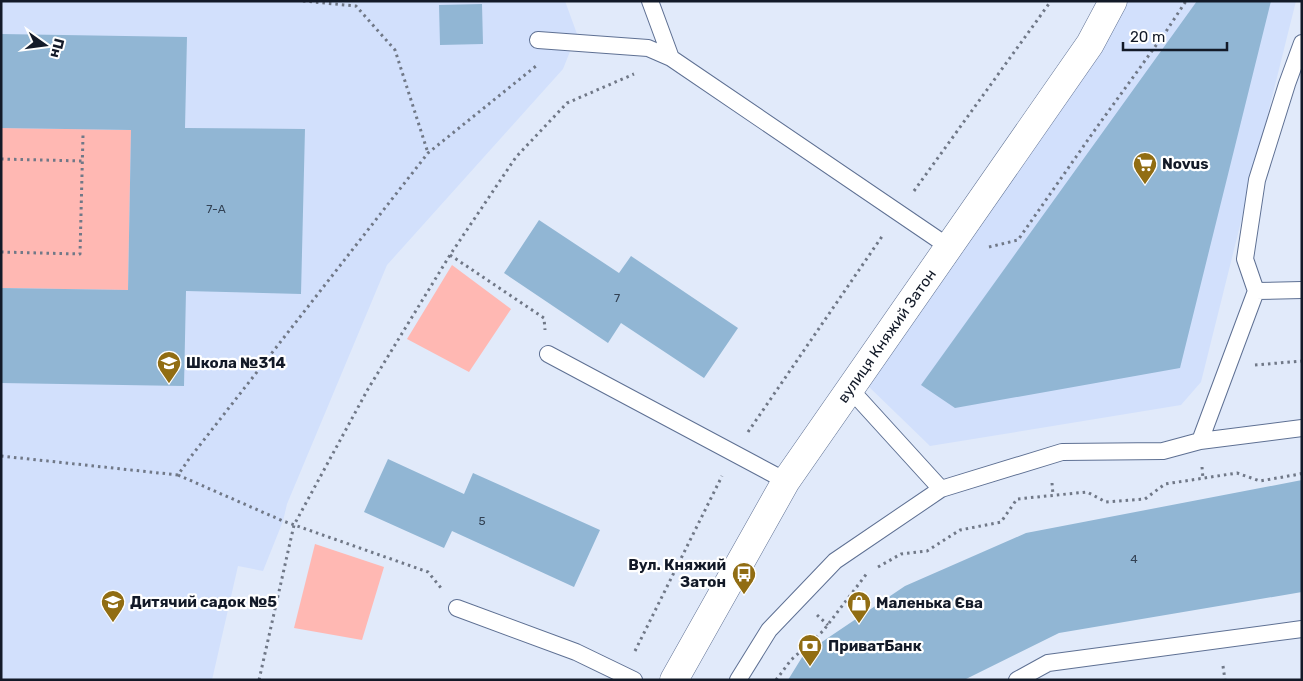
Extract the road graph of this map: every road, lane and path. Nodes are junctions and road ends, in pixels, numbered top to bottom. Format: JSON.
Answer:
{"nodes":[{"id":1,"x":303,"y":1,"type":"edge"},
{"id":2,"x":650,"y":1,"type":"edge"},
{"id":3,"x":1051,"y":1,"type":"edge"},
{"id":4,"x":1113,"y":1,"type":"edge"},
{"id":5,"x":538,"y":40,"type":"dead end"},
{"id":6,"x":1302,"y":43,"type":"edge"},
{"id":7,"x":671,"y":58,"type":"junction"},
{"id":8,"x":538,"y":64,"type":"dead end"},
{"id":9,"x":83,"y":135,"type":"dead end"},
{"id":10,"x":428,"y":153,"type":"junction"},
{"id":11,"x":1,"y":159,"type":"edge"},
{"id":12,"x":83,"y":161,"type":"junction"},
{"id":13,"x":899,"y":212,"type":"junction"},
{"id":14,"x":949,"y":247,"type":"junction"},
{"id":15,"x":1,"y":252,"type":"edge"},
{"id":16,"x":450,"y":255,"type":"junction"},
{"id":17,"x":1302,"y":290,"type":"edge"},
{"id":18,"x":1256,"y":291,"type":"junction"},
{"id":19,"x":548,"y":354,"type":"joint"},
{"id":20,"x":1302,"y":361,"type":"edge"},
{"id":21,"x":1228,"y":368,"type":"junction"},
{"id":22,"x":850,"y":389,"type":"junction"},
{"id":23,"x":1302,"y":428,"type":"edge"},
{"id":24,"x":1200,"y":441,"type":"junction"},
{"id":25,"x":733,"y":453,"type":"junction"},
{"id":26,"x":1,"y":456,"type":"edge"},
{"id":27,"x":1302,"y":473,"type":"edge"},
{"id":28,"x":178,"y":475,"type":"junction"},
{"id":29,"x":786,"y":481,"type":"junction"},
{"id":30,"x":941,"y":489,"type":"junction"},
{"id":31,"x":294,"y":525,"type":"junction"},
{"id":32,"x":877,"y":567,"type":"dead end"},
{"id":33,"x":869,"y":571,"type":"dead end"},
{"id":34,"x":458,"y":608,"type":"joint"},
{"id":35,"x":1302,"y":629,"type":"edge"},
{"id":36,"x":630,"y":677,"type":"edge"},
{"id":37,"x":260,"y":680,"type":"edge"},
{"id":38,"x":674,"y":680,"type":"edge"},
{"id":39,"x":738,"y":680,"type":"edge"},
{"id":40,"x":776,"y":680,"type":"edge"},
{"id":41,"x":1017,"y":680,"type":"edge"}],
"edges":[{"from":1,"to":10,"type":"path"},
{"from":2,"to":7,"type":"lane"},
{"from":3,"to":13,"type":"path"},
{"from":4,"to":14,"type":"street","name":"вулиця Княжий Затон"},
{"from":5,"to":7,"type":"lane"},
{"from":6,"to":18,"type":"lane"},
{"from":7,"to":13,"type":"lane"},
{"from":7,"to":16,"type":"path"},
{"from":8,"to":10,"type":"path"},
{"from":9,"to":12,"type":"path"},
{"from":10,"to":28,"type":"path"},
{"from":11,"to":12,"type":"path"},
{"from":12,"to":15,"type":"path"},
{"from":13,"to":14,"type":"lane"},
{"from":13,"to":25,"type":"path"},
{"from":14,"to":22,"type":"street","name":"вулиця Княжий Затон"},
{"from":16,"to":19,"type":"path"},
{"from":16,"to":31,"type":"path"},
{"from":17,"to":18,"type":"lane"},
{"from":18,"to":21,"type":"lane"},
{"from":19,"to":25,"type":"lane"},
{"from":20,"to":21,"type":"path"},
{"from":21,"to":24,"type":"lane"},
{"from":22,"to":29,"type":"street","name":"вулиця Княжий Затон"},
{"from":22,"to":30,"type":"lane"},
{"from":23,"to":24,"type":"lane"},
{"from":24,"to":30,"type":"lane"},
{"from":25,"to":29,"type":"lane"},
{"from":25,"to":36,"type":"path"},
{"from":26,"to":28,"type":"path"},
{"from":27,"to":32,"type":"path"},
{"from":28,"to":31,"type":"path"},
{"from":29,"to":38,"type":"street","name":"вулиця Княжий Затон"},
{"from":30,"to":39,"type":"lane"},
{"from":31,"to":34,"type":"path"},
{"from":31,"to":37,"type":"path"},
{"from":33,"to":40,"type":"path"},
{"from":34,"to":36,"type":"lane"},
{"from":35,"to":41,"type":"lane"}]}
